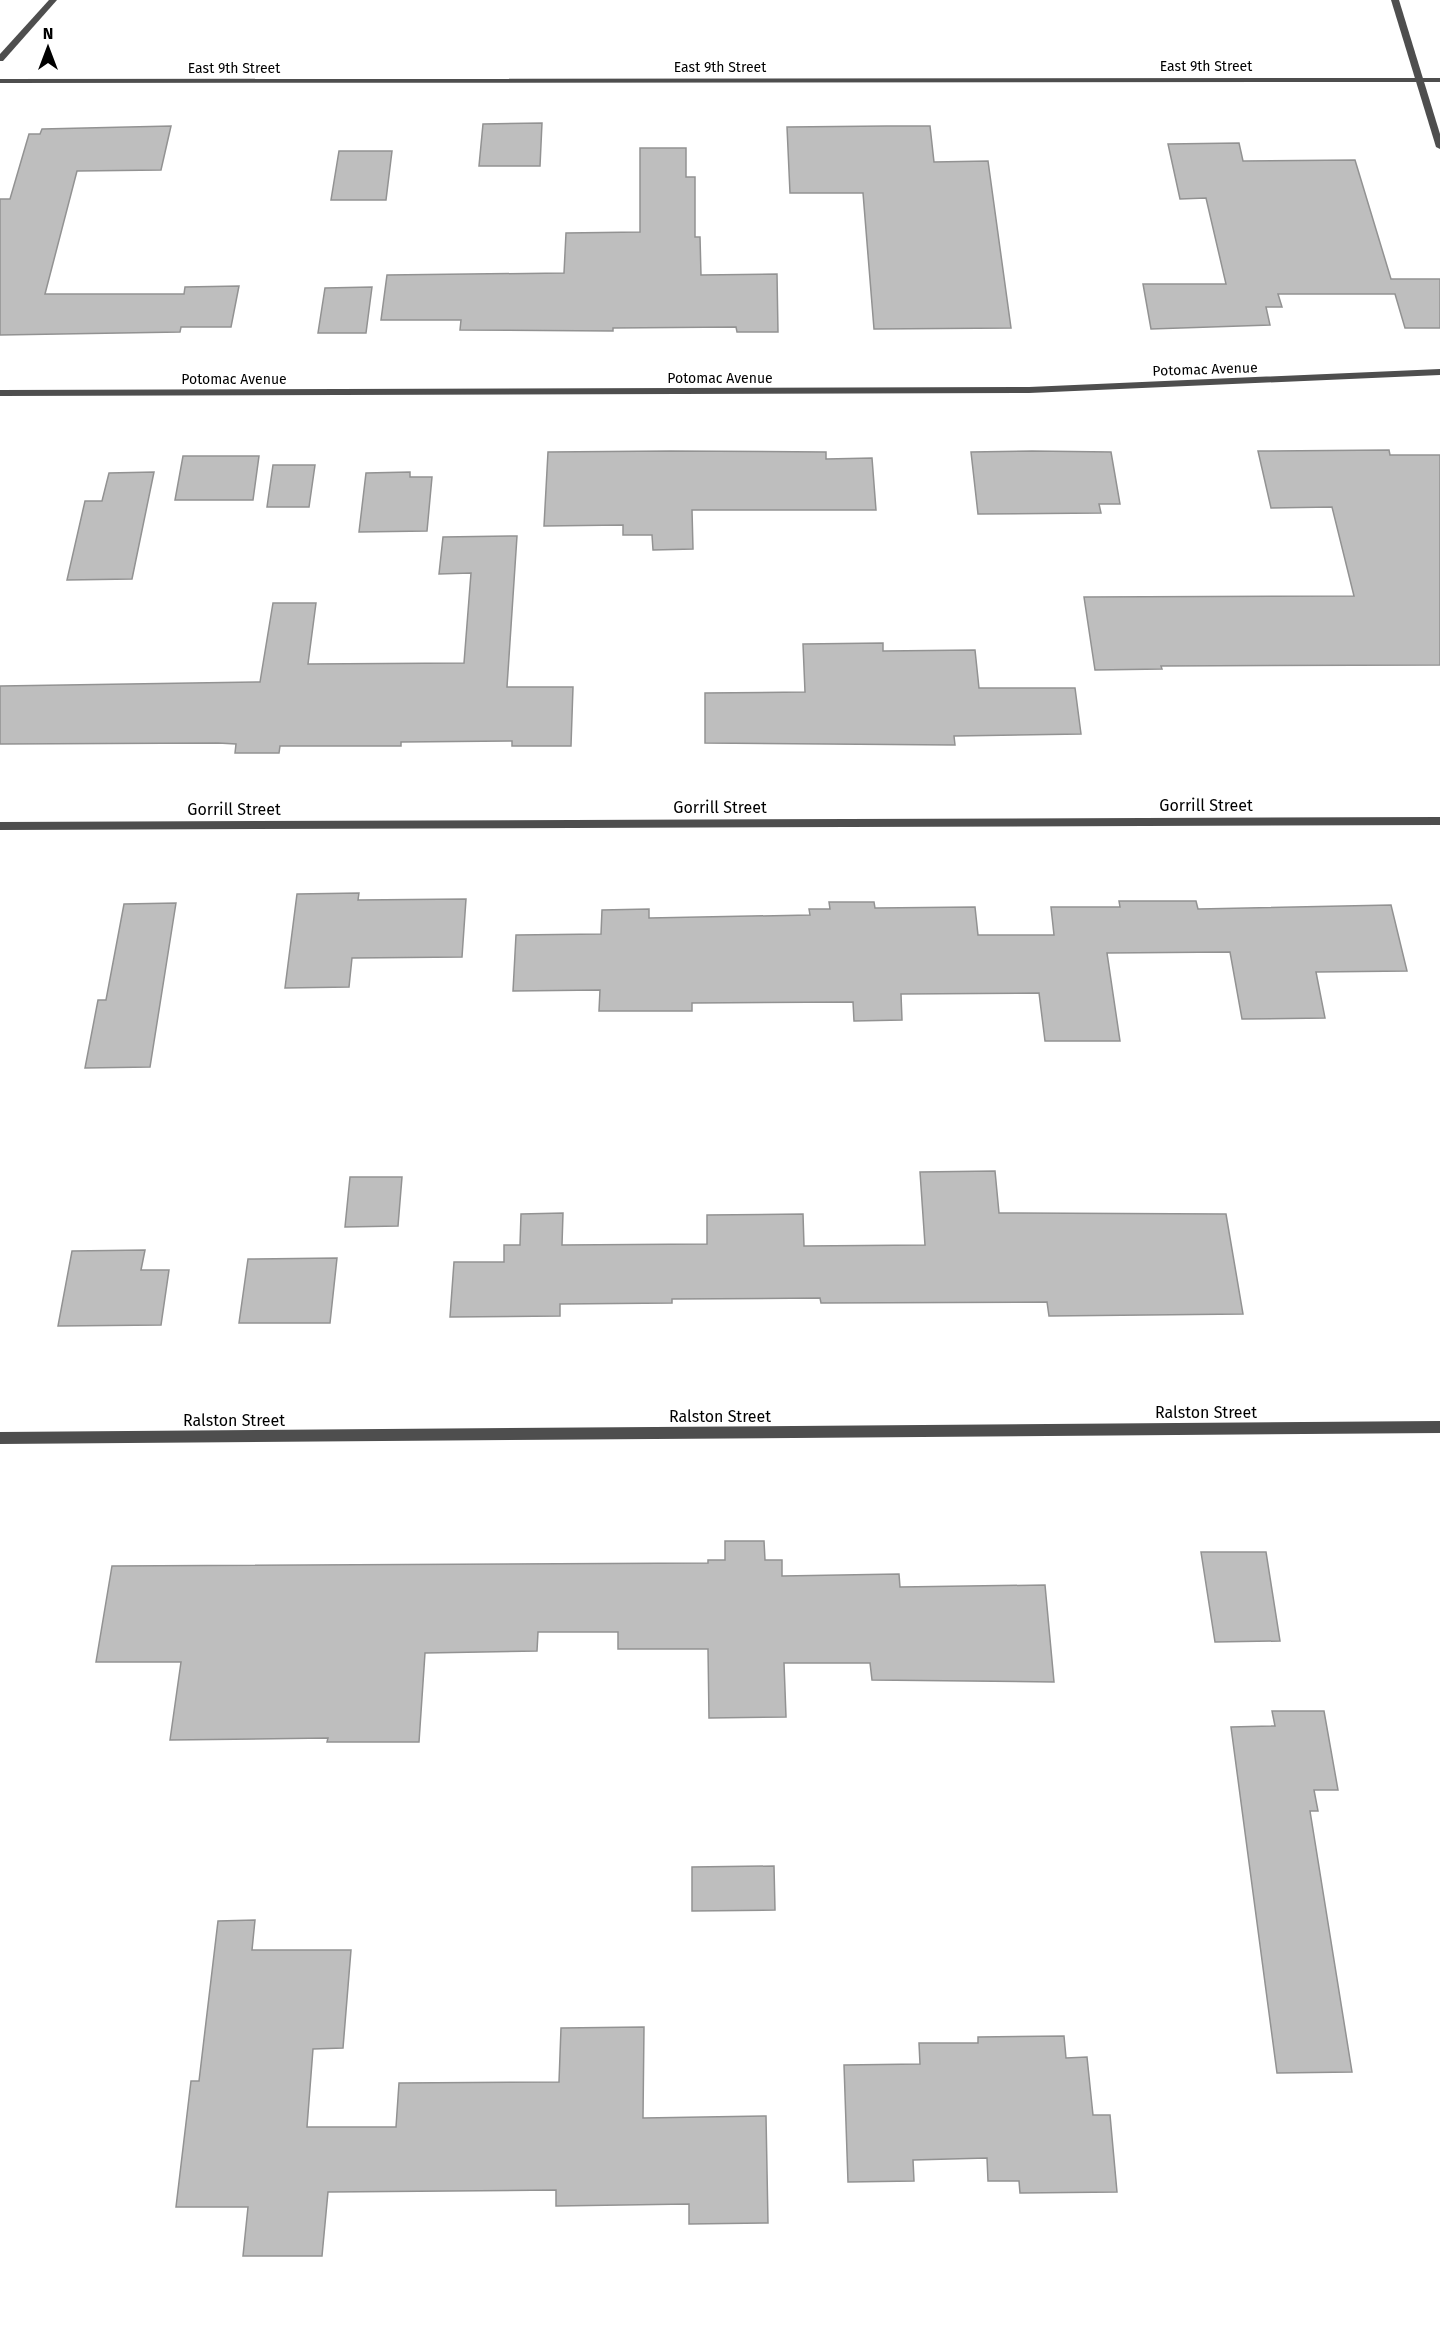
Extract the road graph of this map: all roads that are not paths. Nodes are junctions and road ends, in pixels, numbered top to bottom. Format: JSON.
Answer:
{"nodes":[{"id":1,"x":53,"y":0,"type":"edge"},
{"id":2,"x":1395,"y":0,"type":"edge"},
{"id":3,"x":0,"y":59,"type":"edge"},
{"id":4,"x":1420,"y":80,"type":"junction"},
{"id":5,"x":1440,"y":80,"type":"edge"},
{"id":6,"x":0,"y":81,"type":"edge"},
{"id":7,"x":1440,"y":147,"type":"edge"},
{"id":8,"x":1440,"y":372,"type":"edge"},
{"id":9,"x":0,"y":393,"type":"edge"},
{"id":10,"x":1440,"y":821,"type":"edge"},
{"id":11,"x":0,"y":826,"type":"edge"},
{"id":12,"x":1440,"y":1427,"type":"edge"},
{"id":13,"x":0,"y":1438,"type":"edge"}],
"edges":[{"from":1,"to":3,"type":"street"},
{"from":2,"to":4,"type":"street"},
{"from":4,"to":5,"type":"street","name":"East 9th Street"},
{"from":4,"to":6,"type":"street","name":"East 9th Street"},
{"from":4,"to":7,"type":"street"},
{"from":8,"to":9,"type":"street","name":"Potomac Avenue"},
{"from":10,"to":11,"type":"street","name":"Gorrill Street"},
{"from":12,"to":13,"type":"street","name":"Ralston Street"}]}
